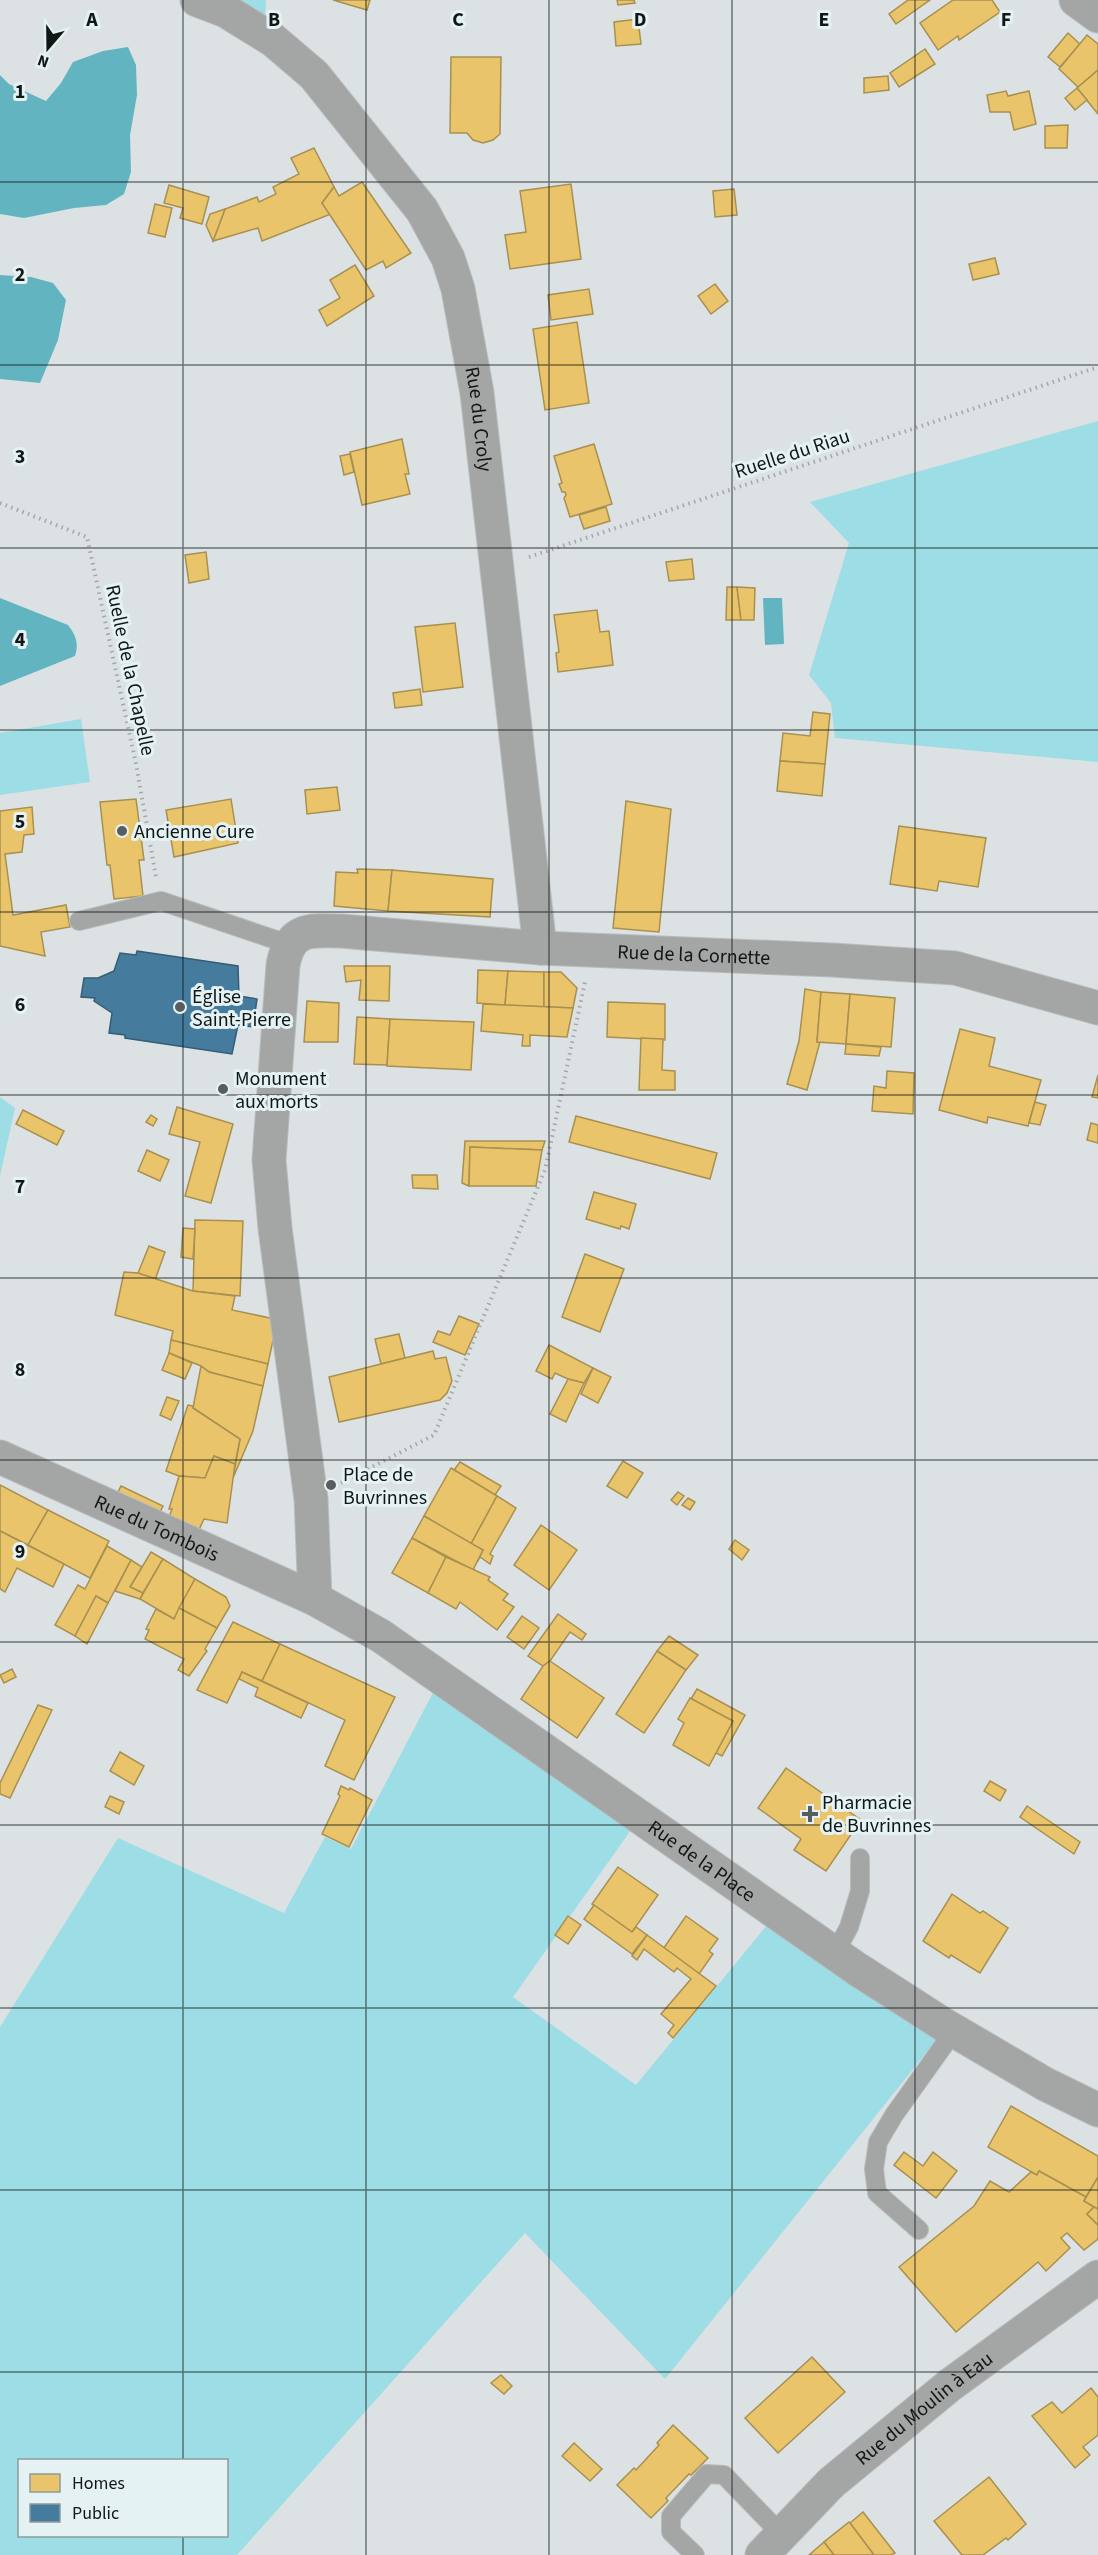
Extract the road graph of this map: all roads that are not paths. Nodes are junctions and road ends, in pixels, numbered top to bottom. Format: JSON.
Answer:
{"nodes":[{"id":1,"x":197,"y":0,"type":"edge"},
{"id":2,"x":1076,"y":0,"type":"edge"},
{"id":3,"x":1098,"y":16,"type":"edge"},
{"id":4,"x":79,"y":921,"type":"dead end"},
{"id":5,"x":288,"y":944,"type":"junction"},
{"id":6,"x":540,"y":948,"type":"junction"},
{"id":7,"x":1098,"y":1008,"type":"edge"},
{"id":8,"x":0,"y":1456,"type":"edge"},
{"id":9,"x":315,"y":1599,"type":"junction"},
{"id":10,"x":860,"y":1858,"type":"dead end"},
{"id":11,"x":835,"y":1953,"type":"junction"},
{"id":12,"x":954,"y":2031,"type":"junction"},
{"id":13,"x":1098,"y":2110,"type":"edge"},
{"id":14,"x":919,"y":2230,"type":"dead end"},
{"id":15,"x":1098,"y":2277,"type":"edge"},
{"id":16,"x":772,"y":2545,"type":"edge"},
{"id":17,"x":695,"y":2555,"type":"edge"}],
"edges":[{"from":1,"to":6,"type":"street","name":"Rue du Croly"},
{"from":2,"to":3,"type":"street"},
{"from":4,"to":5,"type":"lane"},
{"from":5,"to":6,"type":"street","name":"Rue de la Cornette"},
{"from":5,"to":9,"type":"street"},
{"from":6,"to":7,"type":"street","name":"Rue de la Cornette"},
{"from":8,"to":9,"type":"street","name":"Rue du Tombois"},
{"from":9,"to":11,"type":"street","name":"Rue de la Place"},
{"from":10,"to":11,"type":"lane"},
{"from":11,"to":12,"type":"street","name":"Rue de la Place"},
{"from":12,"to":13,"type":"street","name":"Rue de la Place"},
{"from":12,"to":14,"type":"lane"},
{"from":15,"to":16,"type":"street","name":"Rue du Moulin à Eau"},
{"from":16,"to":17,"type":"lane"}]}
